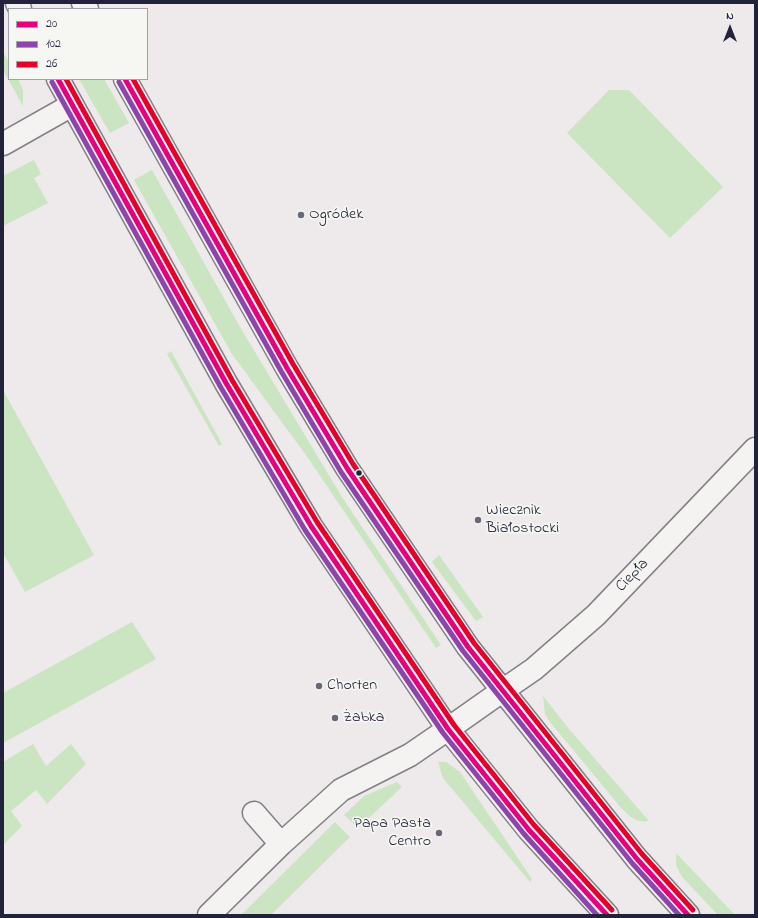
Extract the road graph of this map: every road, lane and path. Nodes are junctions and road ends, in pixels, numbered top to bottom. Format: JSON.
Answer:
{"nodes":[{"id":1,"x":59,"y":80,"type":"edge"},
{"id":2,"x":126,"y":80,"type":"edge"},
{"id":3,"x":72,"y":105,"type":"junction"},
{"id":4,"x":3,"y":144,"type":"edge"},
{"id":5,"x":755,"y":450,"type":"edge"},
{"id":6,"x":502,"y":691,"type":"junction"},
{"id":7,"x":448,"y":729,"type":"junction"},
{"id":8,"x":254,"y":813,"type":"dead end"},
{"id":9,"x":281,"y":844,"type":"junction"},
{"id":10,"x":209,"y":915,"type":"edge"},
{"id":11,"x":607,"y":915,"type":"edge"},
{"id":12,"x":688,"y":915,"type":"edge"}],
"edges":[{"from":1,"to":3,"type":"street"},
{"from":2,"to":6,"type":"street"},
{"from":3,"to":4,"type":"street"},
{"from":3,"to":7,"type":"street"},
{"from":5,"to":6,"type":"street","name":"Ciepła"},
{"from":6,"to":7,"type":"street","name":"Ciepła"},
{"from":6,"to":12,"type":"street"},
{"from":7,"to":9,"type":"street","name":"Ciepła"},
{"from":7,"to":11,"type":"street"},
{"from":8,"to":9,"type":"street"},
{"from":9,"to":10,"type":"street","name":"Ciepła"}]}
